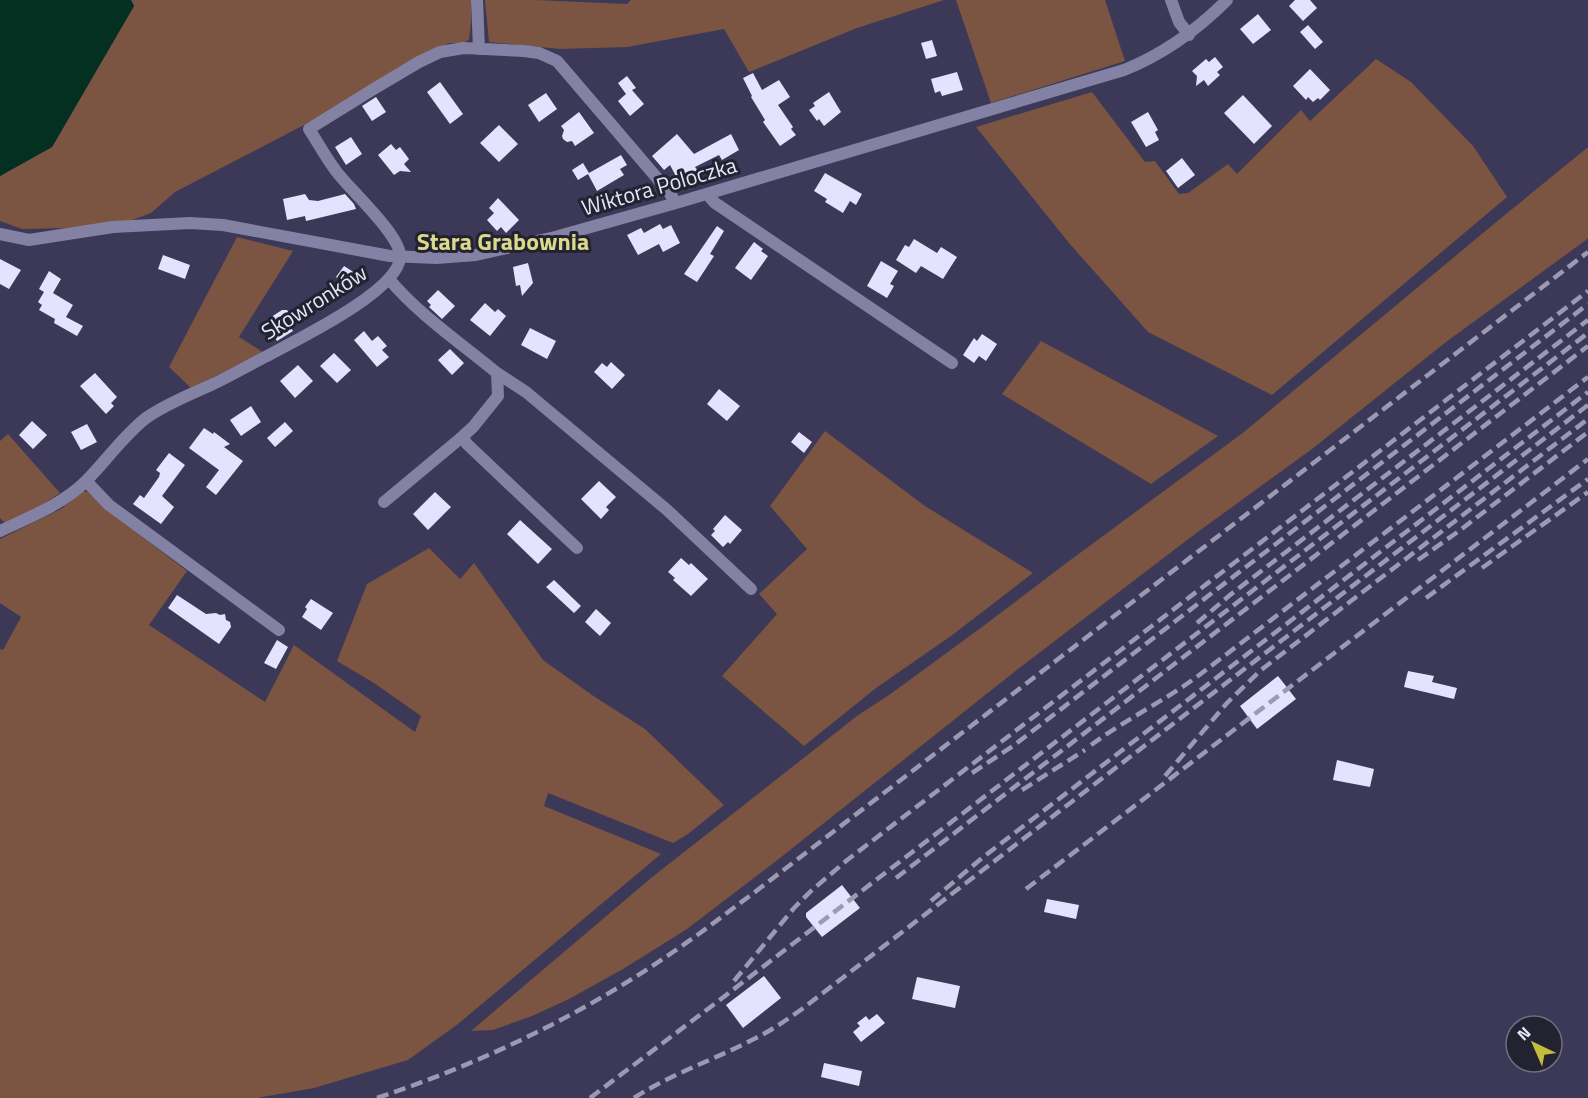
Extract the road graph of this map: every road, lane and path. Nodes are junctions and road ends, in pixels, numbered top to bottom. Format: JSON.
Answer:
{"nodes":[{"id":1,"x":477,"y":0,"type":"edge"},
{"id":2,"x":1171,"y":0,"type":"edge"},
{"id":3,"x":1227,"y":0,"type":"edge"},
{"id":4,"x":1189,"y":35,"type":"junction"},
{"id":5,"x":479,"y":49,"type":"junction"},
{"id":6,"x":707,"y":194,"type":"junction"},
{"id":7,"x":676,"y":203,"type":"junction"},
{"id":8,"x":0,"y":234,"type":"edge"},
{"id":9,"x":401,"y":257,"type":"junction"},
{"id":10,"x":389,"y":279,"type":"junction"},
{"id":11,"x":952,"y":363,"type":"dead end"},
{"id":12,"x":497,"y":373,"type":"junction"},
{"id":13,"x":462,"y":437,"type":"junction"},
{"id":14,"x":86,"y":480,"type":"junction"},
{"id":15,"x":384,"y":502,"type":"dead end"},
{"id":16,"x":0,"y":531,"type":"edge"},
{"id":17,"x":577,"y":548,"type":"dead end"},
{"id":18,"x":751,"y":589,"type":"dead end"},
{"id":19,"x":279,"y":630,"type":"dead end"}],
"edges":[{"from":1,"to":5,"type":"street"},
{"from":2,"to":4,"type":"street"},
{"from":3,"to":4,"type":"street","name":"Wiktora Poloczka"},
{"from":4,"to":6,"type":"street","name":"Wiktora Poloczka"},
{"from":5,"to":7,"type":"street"},
{"from":5,"to":9,"type":"street"},
{"from":6,"to":7,"type":"street","name":"Wiktora Poloczka"},
{"from":6,"to":11,"type":"street"},
{"from":7,"to":9,"type":"street","name":"Wiktora Poloczka"},
{"from":8,"to":9,"type":"street","name":"Wiktora Poloczka"},
{"from":9,"to":10,"type":"street","name":"Skowronków"},
{"from":10,"to":12,"type":"street"},
{"from":10,"to":14,"type":"street","name":"Skowronków"},
{"from":12,"to":13,"type":"street"},
{"from":12,"to":18,"type":"street"},
{"from":13,"to":15,"type":"street"},
{"from":13,"to":17,"type":"street"},
{"from":14,"to":16,"type":"street","name":"Skowronków"},
{"from":14,"to":19,"type":"street"}]}
